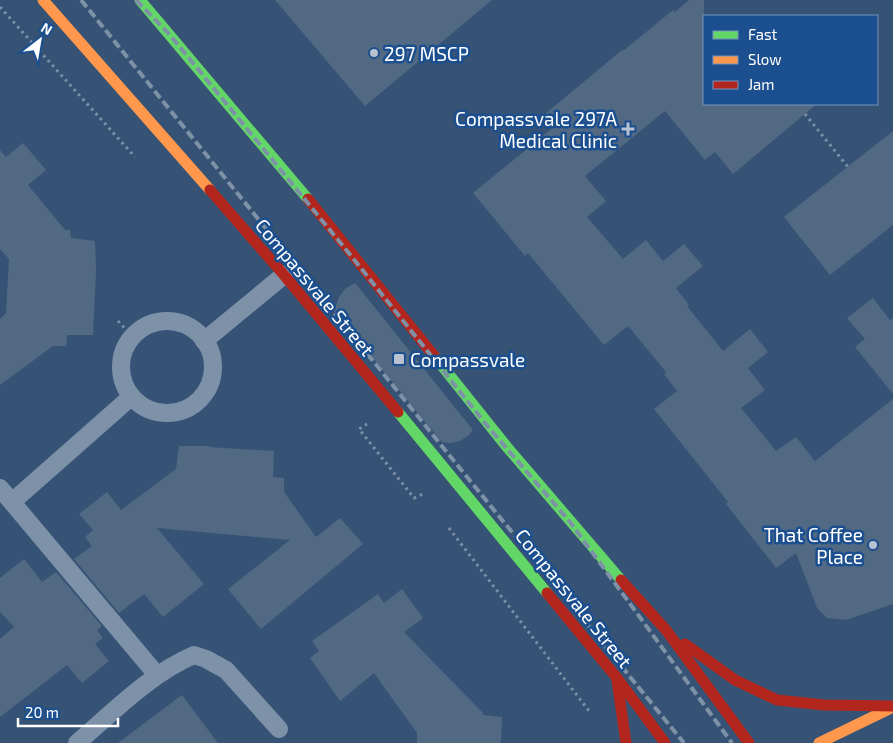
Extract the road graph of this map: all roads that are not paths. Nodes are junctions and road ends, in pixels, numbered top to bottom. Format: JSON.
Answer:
{"nodes":[{"id":1,"x":43,"y":0,"type":"edge"},
{"id":2,"x":140,"y":0,"type":"edge"},
{"id":3,"x":284,"y":275,"type":"junction"},
{"id":4,"x":204,"y":341,"type":"junction"},
{"id":5,"x":131,"y":397,"type":"junction"},
{"id":6,"x":0,"y":488,"type":"edge"},
{"id":7,"x":12,"y":502,"type":"junction"},
{"id":8,"x":666,"y":630,"type":"junction"},
{"id":9,"x":157,"y":675,"type":"junction"},
{"id":10,"x":617,"y":678,"type":"junction"},
{"id":11,"x":893,"y":706,"type":"edge"},
{"id":12,"x":280,"y":729,"type":"dead end"},
{"id":13,"x":77,"y":743,"type":"edge"},
{"id":14,"x":626,"y":743,"type":"edge"},
{"id":15,"x":665,"y":743,"type":"edge"},
{"id":16,"x":749,"y":743,"type":"edge"},
{"id":17,"x":818,"y":743,"type":"edge"}],
"edges":[{"from":1,"to":3,"type":"street","name":"Compassvale Street"},
{"from":2,"to":8,"type":"street"},
{"from":3,"to":4,"type":"lane"},
{"from":3,"to":10,"type":"street","name":"Compassvale Street"},
{"from":4,"to":5,"type":"lane"},
{"from":4,"to":5,"type":"lane"},
{"from":5,"to":7,"type":"lane"},
{"from":6,"to":7,"type":"lane"},
{"from":7,"to":9,"type":"lane"},
{"from":8,"to":11,"type":"street"},
{"from":8,"to":16,"type":"street"},
{"from":9,"to":12,"type":"lane"},
{"from":9,"to":13,"type":"lane"},
{"from":10,"to":14,"type":"street"},
{"from":10,"to":15,"type":"street","name":"Compassvale Street"},
{"from":11,"to":17,"type":"street"}]}
